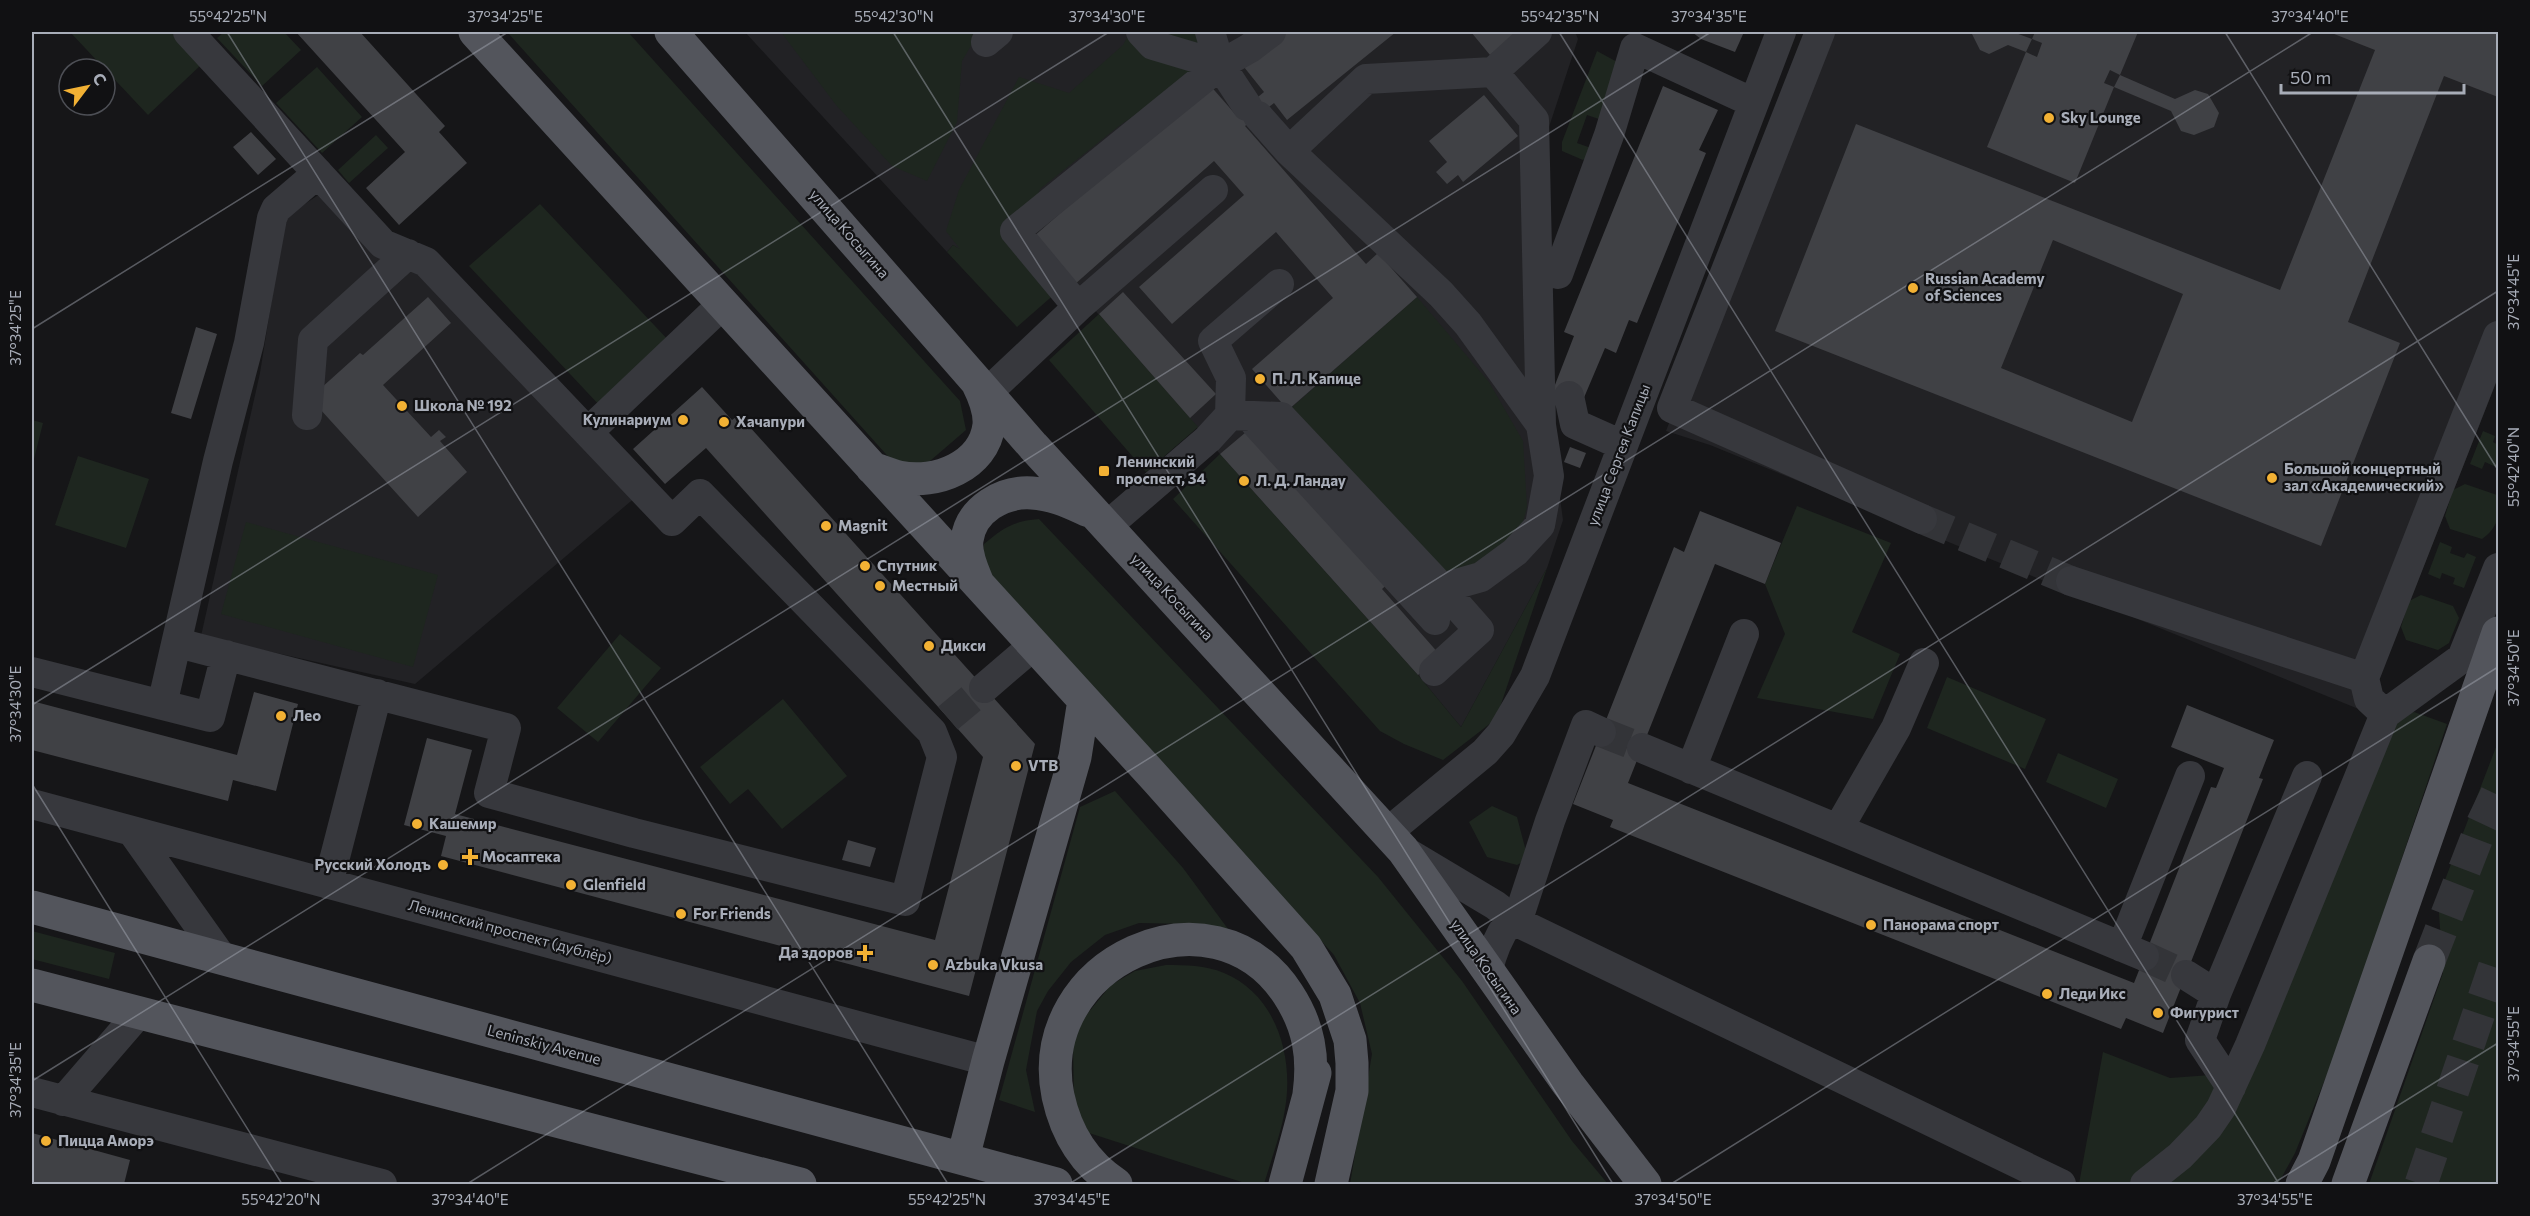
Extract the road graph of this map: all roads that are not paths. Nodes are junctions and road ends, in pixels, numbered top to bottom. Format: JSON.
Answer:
{"nodes":[{"id":1,"x":188,"y":32,"type":"edge"},
{"id":2,"x":475,"y":32,"type":"edge"},
{"id":3,"x":671,"y":32,"type":"edge"},
{"id":4,"x":1141,"y":32,"type":"edge"},
{"id":5,"x":1210,"y":32,"type":"edge"},
{"id":6,"x":1271,"y":32,"type":"edge"},
{"id":7,"x":1537,"y":32,"type":"edge"},
{"id":8,"x":1781,"y":32,"type":"edge"},
{"id":9,"x":1820,"y":32,"type":"edge"},
{"id":10,"x":1639,"y":40,"type":"edge"},
{"id":11,"x":1220,"y":65,"type":"junction"},
{"id":12,"x":1493,"y":72,"type":"junction"},
{"id":13,"x":1754,"y":103,"type":"junction"},
{"id":14,"x":1289,"y":151,"type":"junction"},
{"id":15,"x":318,"y":173,"type":"junction"},
{"id":16,"x":1213,"y":189,"type":"dead end"},
{"id":17,"x":408,"y":254,"type":"junction"},
{"id":18,"x":1558,"y":274,"type":"dead end"},
{"id":19,"x":1279,"y":284,"type":"dead end"},
{"id":20,"x":723,"y":304,"type":"junction"},
{"id":21,"x":1078,"y":307,"type":"junction"},
{"id":22,"x":2499,"y":336,"type":"edge"},
{"id":23,"x":982,"y":386,"type":"junction"},
{"id":24,"x":1569,"y":396,"type":"dead end"},
{"id":25,"x":1672,"y":408,"type":"junction"},
{"id":26,"x":307,"y":415,"type":"dead end"},
{"id":27,"x":1240,"y":416,"type":"junction"},
{"id":28,"x":1634,"y":418,"type":"junction"},
{"id":29,"x":1541,"y":425,"type":"junction"},
{"id":30,"x":588,"y":432,"type":"junction"},
{"id":31,"x":1622,"y":445,"type":"junction"},
{"id":32,"x":872,"y":468,"type":"junction"},
{"id":33,"x":1100,"y":519,"type":"junction"},
{"id":34,"x":1922,"y":519,"type":"tunnel mouth"},
{"id":35,"x":2499,"y":568,"type":"edge"},
{"id":36,"x":2071,"y":581,"type":"tunnel mouth"},
{"id":37,"x":980,"y":587,"type":"junction"},
{"id":38,"x":1442,"y":588,"type":"junction"},
{"id":39,"x":1435,"y":620,"type":"dead end"},
{"id":40,"x":2499,"y":633,"type":"edge"},
{"id":41,"x":1744,"y":634,"type":"dead end"},
{"id":42,"x":178,"y":643,"type":"junction"},
{"id":43,"x":1033,"y":645,"type":"junction"},
{"id":44,"x":226,"y":655,"type":"junction"},
{"id":45,"x":1924,"y":663,"type":"dead end"},
{"id":46,"x":1434,"y":671,"type":"dead end"},
{"id":47,"x":32,"y":672,"type":"edge"},
{"id":48,"x":2364,"y":678,"type":"junction"},
{"id":49,"x":984,"y":688,"type":"tunnel mouth"},
{"id":50,"x":376,"y":694,"type":"junction"},
{"id":51,"x":1084,"y":700,"type":"junction"},
{"id":52,"x":162,"y":705,"type":"junction"},
{"id":53,"x":2385,"y":714,"type":"junction"},
{"id":54,"x":1601,"y":732,"type":"tunnel mouth"},
{"id":55,"x":1642,"y":748,"type":"tunnel mouth"},
{"id":56,"x":1691,"y":769,"type":"junction"},
{"id":57,"x":2190,"y":776,"type":"dead end"},
{"id":58,"x":2307,"y":776,"type":"dead end"},
{"id":59,"x":32,"y":804,"type":"edge"},
{"id":60,"x":1838,"y":829,"type":"junction"},
{"id":61,"x":132,"y":831,"type":"junction"},
{"id":62,"x":1395,"y":841,"type":"junction"},
{"id":63,"x":1232,"y":864,"type":"junction"},
{"id":64,"x":328,"y":884,"type":"junction"},
{"id":65,"x":32,"y":907,"type":"edge"},
{"id":66,"x":1516,"y":922,"type":"junction"},
{"id":67,"x":222,"y":958,"type":"junction"},
{"id":68,"x":2429,"y":961,"type":"tunnel mouth"},
{"id":69,"x":1488,"y":970,"type":"junction"},
{"id":70,"x":2186,"y":975,"type":"tunnel mouth"},
{"id":71,"x":32,"y":985,"type":"edge"},
{"id":72,"x":2216,"y":994,"type":"junction"},
{"id":73,"x":139,"y":1013,"type":"junction"},
{"id":74,"x":988,"y":1060,"type":"junction"},
{"id":75,"x":2231,"y":1087,"type":"junction"},
{"id":76,"x":1309,"y":1094,"type":"junction"},
{"id":77,"x":32,"y":1096,"type":"edge"},
{"id":78,"x":63,"y":1101,"type":"junction"},
{"id":79,"x":963,"y":1158,"type":"junction"},
{"id":80,"x":382,"y":1185,"type":"edge"},
{"id":81,"x":800,"y":1185,"type":"edge"},
{"id":82,"x":1056,"y":1185,"type":"edge"},
{"id":83,"x":1116,"y":1185,"type":"edge"},
{"id":84,"x":1285,"y":1185,"type":"edge"},
{"id":85,"x":1330,"y":1185,"type":"edge"},
{"id":86,"x":1645,"y":1185,"type":"edge"},
{"id":87,"x":2061,"y":1185,"type":"edge"},
{"id":88,"x":2145,"y":1185,"type":"edge"},
{"id":89,"x":2302,"y":1185,"type":"edge"},
{"id":90,"x":2348,"y":1185,"type":"edge"}],
"edges":[{"from":1,"to":15,"type":"street"},
{"from":2,"to":20,"type":"main road"},
{"from":3,"to":23,"type":"main road","name":"улица Косыгина"},
{"from":4,"to":11,"type":"street"},
{"from":5,"to":11,"type":"street"},
{"from":6,"to":11,"type":"street"},
{"from":7,"to":12,"type":"street"},
{"from":8,"to":13,"type":"street","name":"улица Сергея Капицы"},
{"from":9,"to":25,"type":"street"},
{"from":10,"to":13,"type":"street"},
{"from":10,"to":18,"type":"street"},
{"from":11,"to":14,"type":"street"},
{"from":11,"to":21,"type":"street"},
{"from":12,"to":14,"type":"street"},
{"from":12,"to":29,"type":"street"},
{"from":13,"to":28,"type":"street","name":"улица Сергея Капицы"},
{"from":14,"to":29,"type":"street"},
{"from":15,"to":17,"type":"street"},
{"from":15,"to":42,"type":"street"},
{"from":16,"to":21,"type":"street"},
{"from":17,"to":26,"type":"street"},
{"from":17,"to":30,"type":"street"},
{"from":19,"to":27,"type":"street"},
{"from":20,"to":30,"type":"street"},
{"from":20,"to":32,"type":"main road"},
{"from":21,"to":23,"type":"street"},
{"from":22,"to":48,"type":"street"},
{"from":23,"to":32,"type":"main road"},
{"from":23,"to":33,"type":"main road","name":"улица Косыгина"},
{"from":24,"to":31,"type":"street"},
{"from":25,"to":28,"type":"street"},
{"from":25,"to":34,"type":"street"},
{"from":27,"to":33,"type":"street"},
{"from":27,"to":38,"type":"street"},
{"from":27,"to":39,"type":"street"},
{"from":28,"to":31,"type":"street","name":"улица Сергея Капицы"},
{"from":29,"to":38,"type":"street"},
{"from":30,"to":50,"type":"street"},
{"from":31,"to":62,"type":"street","name":"улица Сергея Капицы"},
{"from":32,"to":37,"type":"main road"},
{"from":33,"to":37,"type":"main road"},
{"from":33,"to":62,"type":"main road","name":"улица Косыгина"},
{"from":35,"to":53,"type":"street"},
{"from":36,"to":48,"type":"street"},
{"from":37,"to":43,"type":"main road"},
{"from":38,"to":46,"type":"street"},
{"from":40,"to":89,"type":"main road"},
{"from":41,"to":56,"type":"street"},
{"from":42,"to":44,"type":"street"},
{"from":42,"to":52,"type":"street"},
{"from":43,"to":49,"type":"street"},
{"from":43,"to":51,"type":"main road"},
{"from":44,"to":50,"type":"street"},
{"from":44,"to":52,"type":"street"},
{"from":45,"to":60,"type":"street"},
{"from":47,"to":52,"type":"street"},
{"from":48,"to":53,"type":"street"},
{"from":50,"to":64,"type":"street"},
{"from":51,"to":63,"type":"main road"},
{"from":51,"to":74,"type":"main road"},
{"from":53,"to":75,"type":"street"},
{"from":54,"to":66,"type":"street"},
{"from":55,"to":56,"type":"street"},
{"from":56,"to":60,"type":"street"},
{"from":57,"to":60,"type":"street"},
{"from":58,"to":72,"type":"street"},
{"from":59,"to":61,"type":"street","name":"Ленинский проспект (дублёр)"},
{"from":61,"to":64,"type":"street","name":"Ленинский проспект (дублёр)"},
{"from":61,"to":67,"type":"street"},
{"from":62,"to":66,"type":"street"},
{"from":62,"to":69,"type":"main road","name":"улица Косыгина"},
{"from":63,"to":76,"type":"main road"},
{"from":63,"to":85,"type":"main road"},
{"from":64,"to":74,"type":"street","name":"Ленинский проспект (дублёр)"},
{"from":65,"to":67,"type":"main road","name":"Leninskiy Avenue"},
{"from":66,"to":69,"type":"street"},
{"from":66,"to":87,"type":"street"},
{"from":67,"to":79,"type":"main road","name":"Leninskiy Avenue"},
{"from":68,"to":90,"type":"main road"},
{"from":69,"to":86,"type":"main road","name":"улица Косыгина"},
{"from":70,"to":72,"type":"street"},
{"from":71,"to":73,"type":"main road"},
{"from":72,"to":75,"type":"street"},
{"from":73,"to":78,"type":"street"},
{"from":73,"to":81,"type":"main road"},
{"from":74,"to":79,"type":"main road"},
{"from":75,"to":88,"type":"street"},
{"from":76,"to":83,"type":"main road"},
{"from":76,"to":84,"type":"main road"},
{"from":77,"to":78,"type":"street"},
{"from":78,"to":80,"type":"street"},
{"from":79,"to":82,"type":"main road","name":"Leninskiy Avenue"}]}
